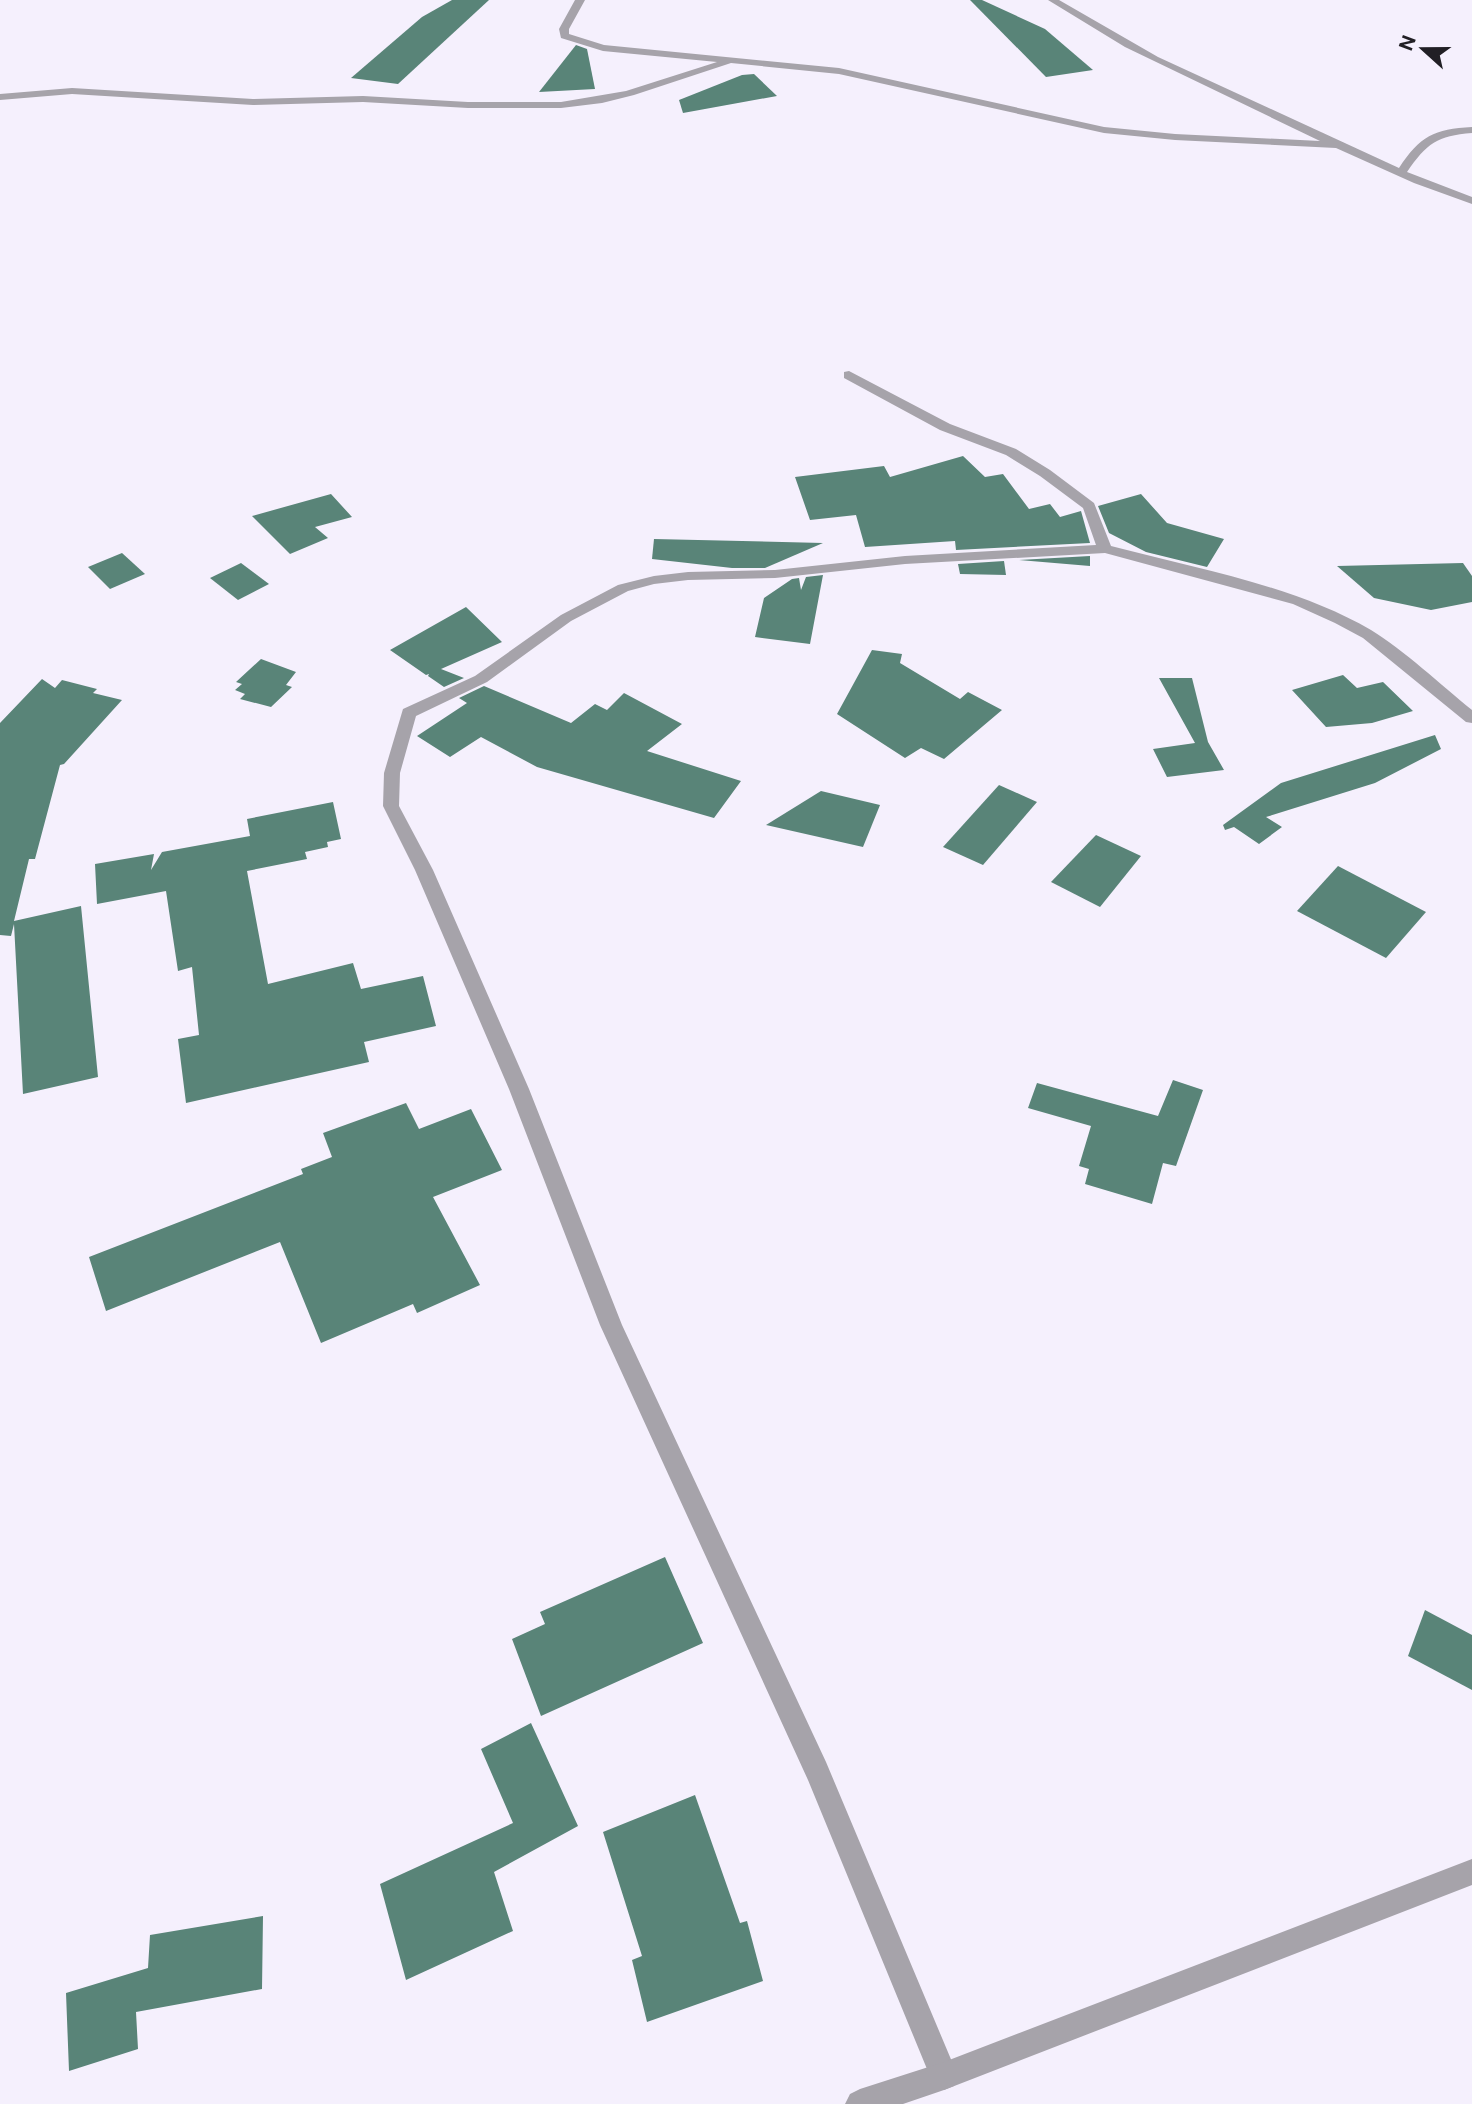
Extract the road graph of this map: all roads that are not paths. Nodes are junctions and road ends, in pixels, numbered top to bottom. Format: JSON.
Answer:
{"nodes":[{"id":1,"x":580,"y":0,"type":"edge"},
{"id":2,"x":1053,"y":0,"type":"edge"},
{"id":3,"x":734,"y":60,"type":"junction"},
{"id":4,"x":0,"y":97,"type":"edge"},
{"id":5,"x":1472,"y":130,"type":"edge"},
{"id":6,"x":1339,"y":145,"type":"junction"},
{"id":7,"x":1401,"y":173,"type":"junction"},
{"id":8,"x":1472,"y":201,"type":"edge"},
{"id":9,"x":849,"y":375,"type":"dead end"},
{"id":10,"x":1105,"y":549,"type":"junction"},
{"id":11,"x":1472,"y":718,"type":"edge"},
{"id":12,"x":1472,"y":1872,"type":"edge"},
{"id":13,"x":944,"y":2077,"type":"junction"},
{"id":14,"x":860,"y":2104,"type":"edge"}],
"edges":[{"from":1,"to":3,"type":"street"},
{"from":2,"to":6,"type":"street"},
{"from":3,"to":4,"type":"street"},
{"from":3,"to":6,"type":"street"},
{"from":5,"to":7,"type":"street"},
{"from":6,"to":7,"type":"street"},
{"from":7,"to":8,"type":"street"},
{"from":9,"to":10,"type":"street"},
{"from":10,"to":11,"type":"street"},
{"from":10,"to":13,"type":"street"},
{"from":12,"to":13,"type":"street"},
{"from":13,"to":14,"type":"street"}]}
